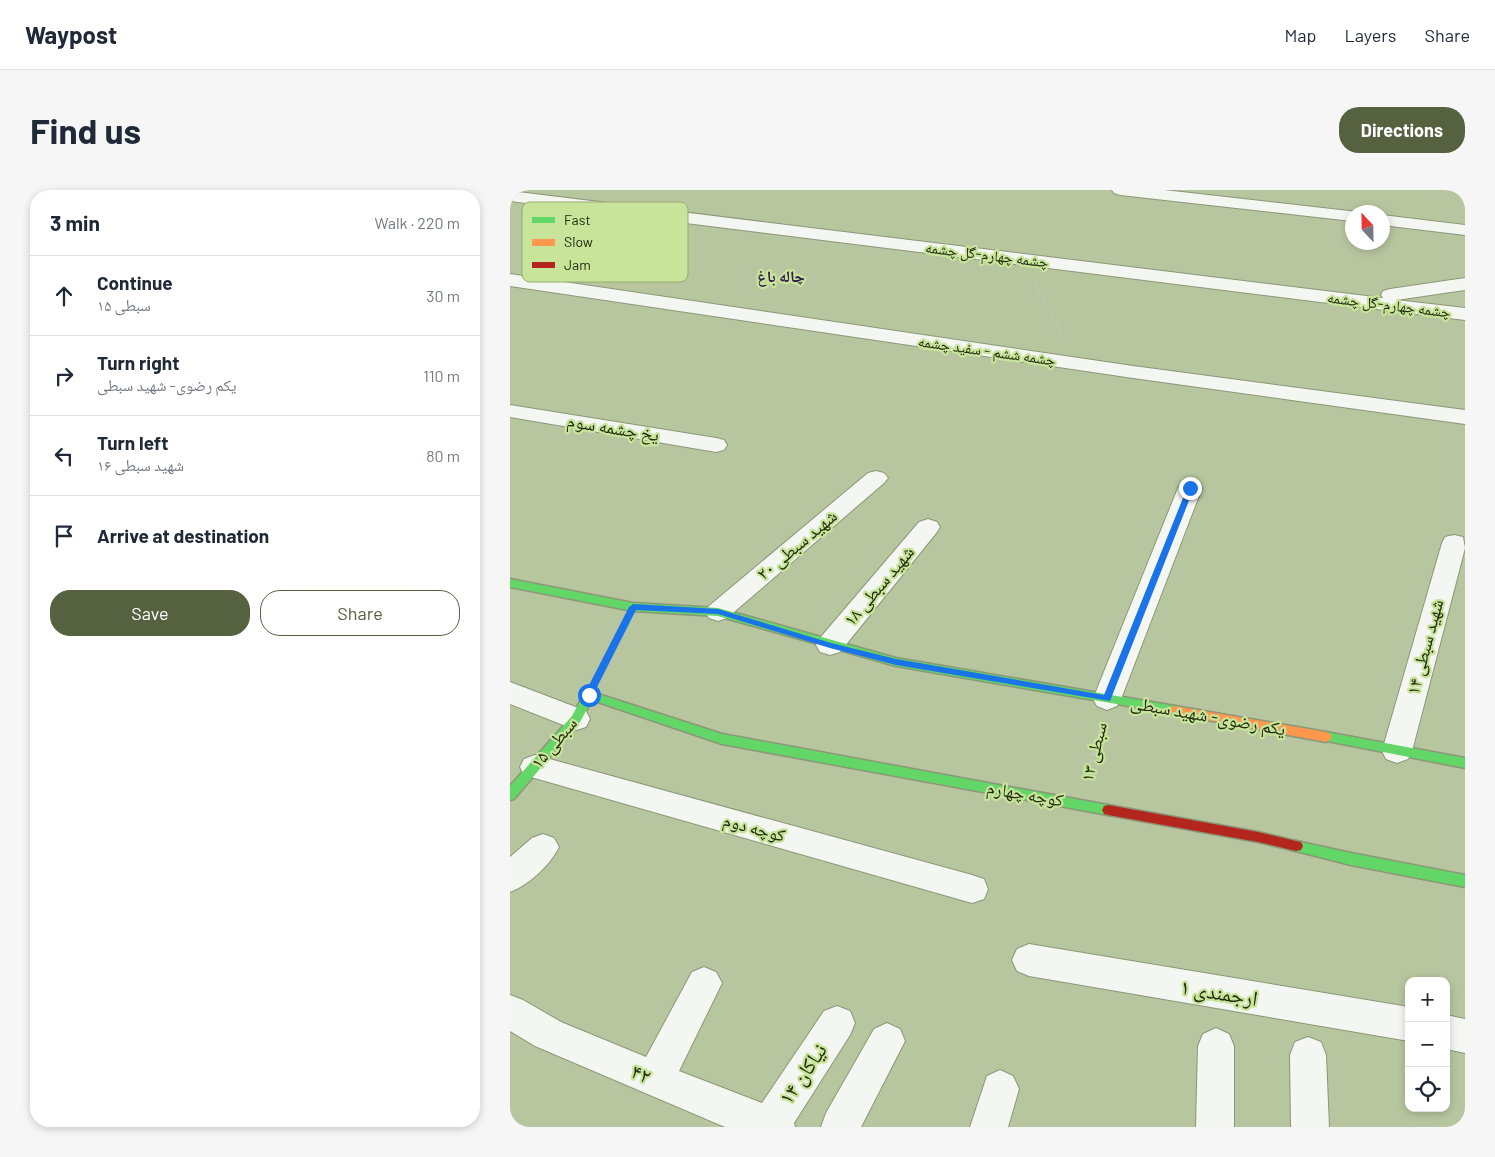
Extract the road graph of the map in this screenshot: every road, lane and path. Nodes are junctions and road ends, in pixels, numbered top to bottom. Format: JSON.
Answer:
{"nodes":[{"id":1,"x":1120,"y":190,"type":"edge"},
{"id":2,"x":510,"y":196,"type":"edge"},
{"id":3,"x":1297,"y":196,"type":"dead end"},
{"id":4,"x":558,"y":202,"type":"edge"},
{"id":5,"x":1315,"y":212,"type":"junction"},
{"id":6,"x":1345,"y":215,"type":"edge"},
{"id":7,"x":688,"y":218,"type":"edge"},
{"id":8,"x":1390,"y":221,"type":"edge"},
{"id":9,"x":1465,"y":230,"type":"edge"},
{"id":10,"x":1022,"y":260,"type":"junction"},
{"id":11,"x":524,"y":282,"type":"edge"},
{"id":12,"x":1465,"y":284,"type":"edge"},
{"id":13,"x":1355,"y":300,"type":"junction"},
{"id":14,"x":1465,"y":314,"type":"edge"},
{"id":15,"x":1077,"y":364,"type":"junction"},
{"id":16,"x":510,"y":411,"type":"edge"},
{"id":17,"x":1465,"y":417,"type":"edge"},
{"id":18,"x":716,"y":445,"type":"dead end"},
{"id":19,"x":876,"y":478,"type":"dead end"},
{"id":20,"x":1190,"y":488,"type":"dead end"},
{"id":21,"x":928,"y":527,"type":"dead end"},
{"id":22,"x":1454,"y":543,"type":"dead end"},
{"id":23,"x":510,"y":583,"type":"edge"},
{"id":24,"x":633,"y":607,"type":"junction"},
{"id":25,"x":718,"y":612,"type":"junction"},
{"id":26,"x":830,"y":646,"type":"junction"},
{"id":27,"x":510,"y":692,"type":"edge"},
{"id":28,"x":1107,"y":699,"type":"junction"},
{"id":29,"x":582,"y":707,"type":"junction"},
{"id":30,"x":1397,"y":751,"type":"junction"},
{"id":31,"x":1465,"y":763,"type":"edge"},
{"id":32,"x":535,"y":766,"type":"junction"},
{"id":33,"x":511,"y":792,"type":"edge"},
{"id":34,"x":1081,"y":805,"type":"junction"},
{"id":35,"x":542,"y":847,"type":"dead end"},
{"id":36,"x":510,"y":878,"type":"edge"},
{"id":37,"x":1465,"y":881,"type":"edge"},
{"id":38,"x":972,"y":889,"type":"dead end"},
{"id":39,"x":1029,"y":960,"type":"dead end"},
{"id":40,"x":704,"y":983,"type":"dead end"},
{"id":41,"x":510,"y":1012,"type":"edge"},
{"id":42,"x":837,"y":1023,"type":"dead end"},
{"id":43,"x":1405,"y":1023,"type":"edge"},
{"id":44,"x":1450,"y":1033,"type":"edge"},
{"id":45,"x":1465,"y":1036,"type":"edge"},
{"id":46,"x":887,"y":1041,"type":"dead end"},
{"id":47,"x":1216,"y":1046,"type":"dead end"},
{"id":48,"x":1308,"y":1055,"type":"dead end"},
{"id":49,"x":655,"y":1079,"type":"junction"},
{"id":50,"x":1000,"y":1089,"type":"dead end"},
{"id":51,"x":773,"y":1126,"type":"edge"},
{"id":52,"x":840,"y":1127,"type":"edge"},
{"id":53,"x":990,"y":1127,"type":"edge"},
{"id":54,"x":1215,"y":1127,"type":"edge"},
{"id":55,"x":1310,"y":1127,"type":"edge"}],
"edges":[{"from":1,"to":5,"type":"street"},
{"from":2,"to":4,"type":"street","name":"چشمه چهارم-گل چشمه"},
{"from":3,"to":5,"type":"street"},
{"from":5,"to":6,"type":"street"},
{"from":7,"to":10,"type":"street","name":"چشمه چهارم-گل چشمه"},
{"from":8,"to":9,"type":"street"},
{"from":10,"to":13,"type":"street","name":"چشمه چهارم-گل چشمه"},
{"from":10,"to":15,"type":"path"},
{"from":11,"to":15,"type":"street","name":"چشمه ششم - سفید چشمه"},
{"from":12,"to":13,"type":"street"},
{"from":13,"to":14,"type":"street","name":"چشمه چهارم-گل چشمه"},
{"from":15,"to":17,"type":"street","name":"چشمه ششم - سفید چشمه"},
{"from":16,"to":18,"type":"street","name":"یخ چشمه سوم"},
{"from":19,"to":25,"type":"street","name":"شهید سبطی ۲۰"},
{"from":20,"to":28,"type":"street"},
{"from":21,"to":26,"type":"street","name":"۱۸ شهید سبطی"},
{"from":22,"to":30,"type":"street","name":"شهید سبطی ۱۴"},
{"from":23,"to":24,"type":"street","name":"یکم رضوی- شهید سبطی"},
{"from":24,"to":25,"type":"street","name":"یکم رضوی- شهید سبطی"},
{"from":24,"to":29,"type":"path"},
{"from":25,"to":26,"type":"street","name":"یکم رضوی- شهید سبطی"},
{"from":26,"to":28,"type":"street","name":"یکم رضوی- شهید سبطی"},
{"from":27,"to":29,"type":"street"},
{"from":28,"to":30,"type":"street","name":"یکم رضوی- شهید سبطی"},
{"from":28,"to":34,"type":"path","name":"۱۳ سبطی"},
{"from":29,"to":32,"type":"street","name":"۱۵ سبطی"},
{"from":29,"to":34,"type":"street","name":"کوچه چهارم"},
{"from":30,"to":31,"type":"street","name":"یکم رضوی- شهید سبطی"},
{"from":32,"to":33,"type":"street","name":"۱۵ سبطی"},
{"from":32,"to":38,"type":"street","name":"کوچه دوم"},
{"from":34,"to":37,"type":"street","name":"کوچه چهارم"},
{"from":35,"to":36,"type":"street"},
{"from":39,"to":43,"type":"street","name":"۱ ارجمندی"},
{"from":40,"to":49,"type":"street"},
{"from":41,"to":49,"type":"street","name":"۴۲"},
{"from":42,"to":51,"type":"street","name":"۱۴ نیاکان"},
{"from":44,"to":45,"type":"street"},
{"from":46,"to":52,"type":"street"},
{"from":47,"to":54,"type":"street"},
{"from":48,"to":55,"type":"street"},
{"from":49,"to":51,"type":"street","name":"۴۲"},
{"from":50,"to":53,"type":"street"}]}
